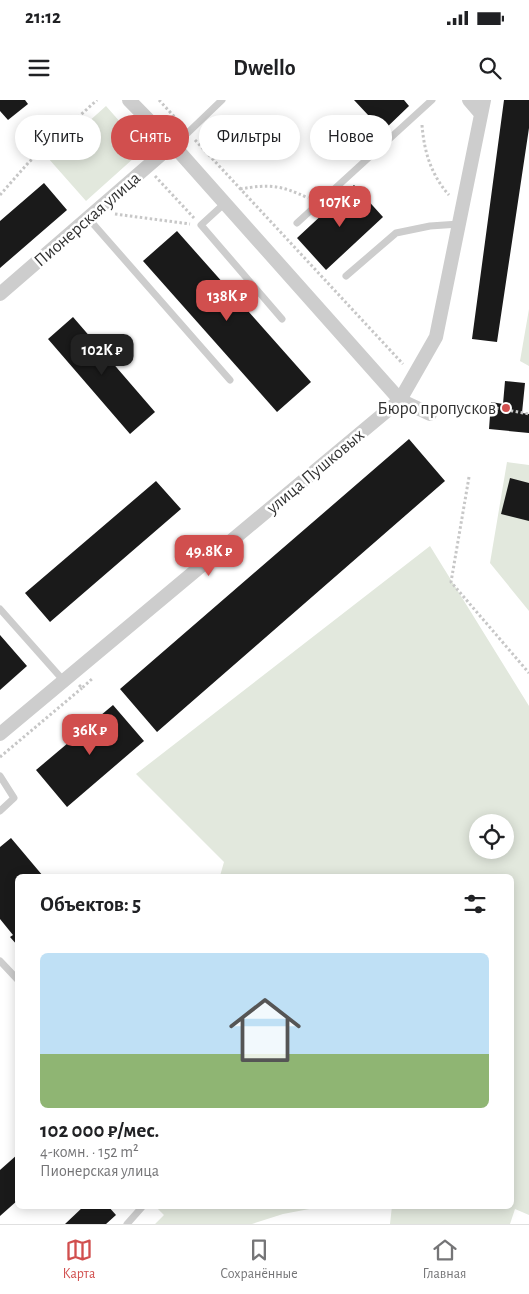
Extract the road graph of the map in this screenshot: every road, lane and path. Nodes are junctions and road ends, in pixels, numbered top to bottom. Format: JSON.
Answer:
{"nodes":[{"id":1,"x":97,"y":100,"type":"edge"},
{"id":2,"x":130,"y":100,"type":"edge"},
{"id":3,"x":159,"y":100,"type":"edge"},
{"id":4,"x":222,"y":100,"type":"edge"},
{"id":5,"x":432,"y":100,"type":"edge"},
{"id":6,"x":469,"y":100,"type":"edge"},
{"id":7,"x":483,"y":107,"type":"edge"},
{"id":8,"x":420,"y":110,"type":"junction"},
{"id":9,"x":144,"y":115,"type":"edge"},
{"id":10,"x":173,"y":115,"type":"edge"},
{"id":11,"x":189,"y":131,"type":"edge"},
{"id":12,"x":189,"y":133,"type":"edge"},
{"id":13,"x":155,"y":160,"type":"edge"},
{"id":14,"x":187,"y":160,"type":"edge"},
{"id":15,"x":152,"y":173,"type":"dead end"},
{"id":16,"x":240,"y":189,"type":"junction"},
{"id":17,"x":0,"y":195,"type":"edge"},
{"id":18,"x":225,"y":203,"type":"junction"},
{"id":19,"x":319,"y":203,"type":"junction"},
{"id":20,"x":462,"y":210,"type":"junction"},
{"id":21,"x":114,"y":213,"type":"dead end"},
{"id":22,"x":88,"y":218,"type":"junction"},
{"id":23,"x":297,"y":223,"type":"dead end"},
{"id":24,"x":459,"y":224,"type":"junction"},
{"id":25,"x":201,"y":226,"type":"junction"},
{"id":26,"x":346,"y":276,"type":"dead end"},
{"id":27,"x":0,"y":294,"type":"edge"},
{"id":28,"x":282,"y":319,"type":"dead end"},
{"id":29,"x":405,"y":365,"type":"dead end"},
{"id":30,"x":230,"y":380,"type":"dead end"},
{"id":31,"x":400,"y":400,"type":"junction"},
{"id":32,"x":496,"y":408,"type":"dead end"},
{"id":33,"x":430,"y":414,"type":"dead end"},
{"id":34,"x":529,"y":414,"type":"edge"},
{"id":35,"x":468,"y":477,"type":"dead end"},
{"id":36,"x":0,"y":609,"type":"edge"},
{"id":37,"x":529,"y":673,"type":"edge"},
{"id":38,"x":97,"y":675,"type":"dead end"},
{"id":39,"x":66,"y":677,"type":"junction"},
{"id":40,"x":82,"y":688,"type":"junction"},
{"id":41,"x":0,"y":734,"type":"edge"},
{"id":42,"x":0,"y":757,"type":"edge"},
{"id":43,"x":0,"y":776,"type":"edge"},
{"id":44,"x":0,"y":810,"type":"edge"},
{"id":45,"x":0,"y":961,"type":"edge"},
{"id":46,"x":15,"y":977,"type":"edge"},
{"id":47,"x":140,"y":1209,"type":"edge"},
{"id":48,"x":128,"y":1224,"type":"edge"}],
"edges":[{"from":1,"to":17,"type":"path"},
{"from":2,"to":9,"type":"street"},
{"from":3,"to":10,"type":"path"},
{"from":4,"to":11,"type":"lane"},
{"from":5,"to":8,"type":"lane"},
{"from":6,"to":7,"type":"street"},
{"from":7,"to":20,"type":"street","name":"улица Пушковых"},
{"from":8,"to":19,"type":"lane"},
{"from":8,"to":20,"type":"path"},
{"from":12,"to":16,"type":"path"},
{"from":13,"to":22,"type":"street","name":"Пионерская улица"},
{"from":14,"to":18,"type":"street"},
{"from":15,"to":25,"type":"path"},
{"from":16,"to":19,"type":"path"},
{"from":16,"to":29,"type":"path"},
{"from":18,"to":25,"type":"lane"},
{"from":18,"to":31,"type":"street"},
{"from":19,"to":23,"type":"lane"},
{"from":20,"to":24,"type":"street","name":"улица Пушковых"},
{"from":21,"to":25,"type":"path"},
{"from":22,"to":27,"type":"street","name":"Пионерская улица"},
{"from":22,"to":30,"type":"lane"},
{"from":24,"to":26,"type":"lane"},
{"from":24,"to":31,"type":"street","name":"улица Пушковых"},
{"from":25,"to":28,"type":"lane"},
{"from":31,"to":33,"type":"street"},
{"from":31,"to":39,"type":"street","name":"улица Пушковых"},
{"from":32,"to":34,"type":"path"},
{"from":35,"to":37,"type":"path"},
{"from":36,"to":39,"type":"lane"},
{"from":38,"to":40,"type":"path"},
{"from":39,"to":40,"type":"path"},
{"from":39,"to":41,"type":"street","name":"улица Пушковых"},
{"from":40,"to":42,"type":"path"},
{"from":43,"to":44,"type":"lane"},
{"from":45,"to":46,"type":"lane"},
{"from":47,"to":48,"type":"lane"}]}
